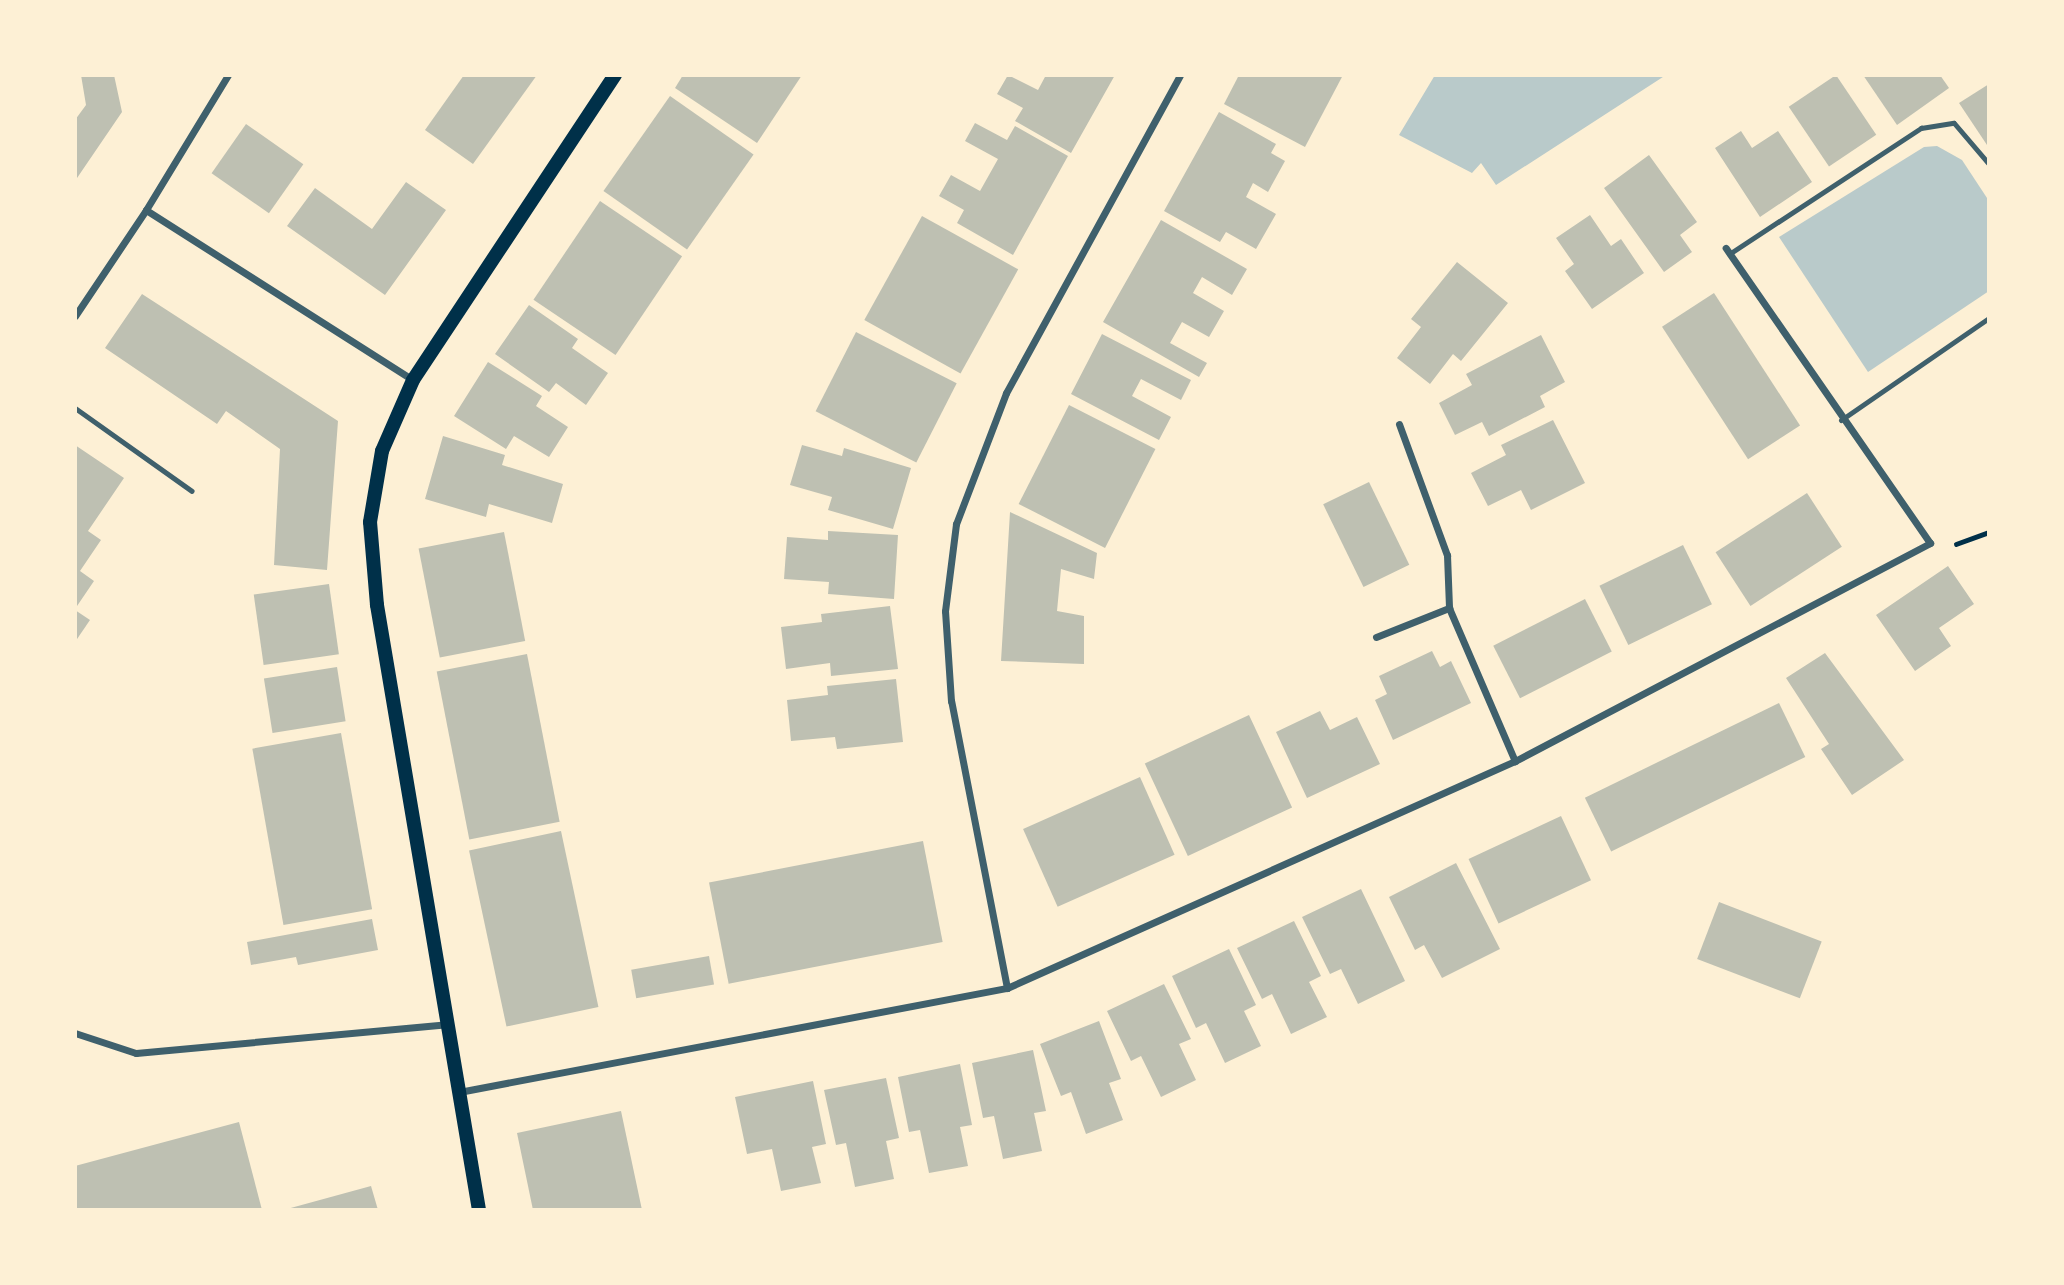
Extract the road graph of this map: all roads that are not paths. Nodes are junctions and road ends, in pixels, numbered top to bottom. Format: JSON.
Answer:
{"nodes":[{"id":1,"x":228,"y":75,"type":"edge"},
{"id":2,"x":615,"y":75,"type":"edge"},
{"id":3,"x":1180,"y":75,"type":"edge"},
{"id":4,"x":1989,"y":164,"type":"edge"},
{"id":5,"x":146,"y":210,"type":"junction"},
{"id":6,"x":1728,"y":251,"type":"joint"},
{"id":7,"x":75,"y":316,"type":"edge"},
{"id":8,"x":1989,"y":318,"type":"edge"},
{"id":9,"x":413,"y":380,"type":"junction"},
{"id":10,"x":75,"y":408,"type":"edge"},
{"id":11,"x":1841,"y":421,"type":"junction"},
{"id":12,"x":1399,"y":424,"type":"dead end"},
{"id":13,"x":192,"y":491,"type":"dead end"},
{"id":14,"x":1449,"y":608,"type":"junction"},
{"id":15,"x":1376,"y":637,"type":"dead end"},
{"id":16,"x":1516,"y":761,"type":"junction"},
{"id":17,"x":1007,"y":988,"type":"junction"},
{"id":18,"x":447,"y":1024,"type":"junction"},
{"id":19,"x":75,"y":1033,"type":"edge"},
{"id":20,"x":458,"y":1092,"type":"junction"},
{"id":21,"x":479,"y":1210,"type":"edge"}],
"edges":[{"from":1,"to":5,"type":"street"},
{"from":2,"to":9,"type":"main road"},
{"from":3,"to":17,"type":"street"},
{"from":4,"to":6,"type":"lane"},
{"from":5,"to":7,"type":"street"},
{"from":5,"to":9,"type":"street"},
{"from":6,"to":11,"type":"street"},
{"from":8,"to":11,"type":"lane"},
{"from":9,"to":18,"type":"main road"},
{"from":10,"to":13,"type":"lane"},
{"from":11,"to":16,"type":"street"},
{"from":12,"to":14,"type":"street"},
{"from":14,"to":15,"type":"street"},
{"from":14,"to":16,"type":"street"},
{"from":16,"to":17,"type":"street"},
{"from":17,"to":20,"type":"street"},
{"from":18,"to":19,"type":"street"},
{"from":18,"to":20,"type":"main road"},
{"from":20,"to":21,"type":"main road"}]}
